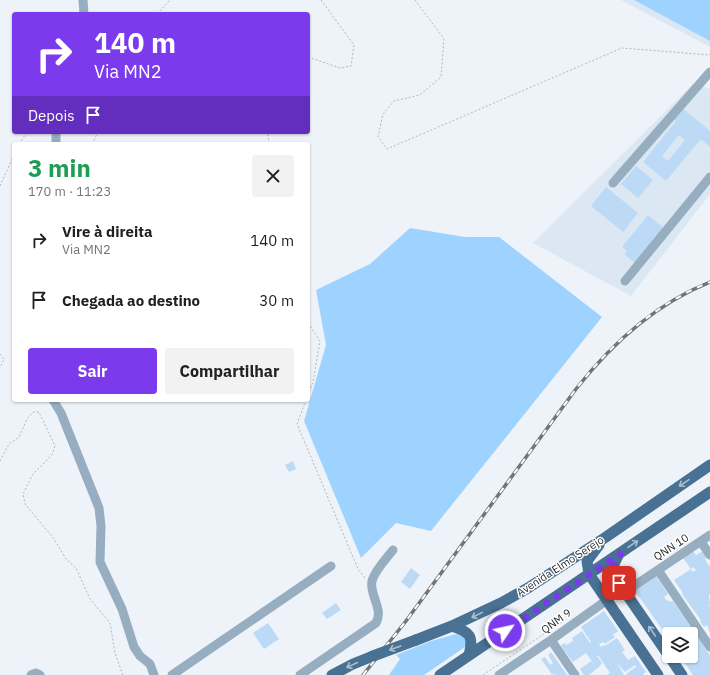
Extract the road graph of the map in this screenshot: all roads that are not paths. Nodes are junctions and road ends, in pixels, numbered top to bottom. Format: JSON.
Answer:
{"nodes":[{"id":1,"x":83,"y":0,"type":"edge"},
{"id":2,"x":84,"y":12,"type":"edge"},
{"id":3,"x":710,"y":72,"type":"edge"},
{"id":4,"x":710,"y":177,"type":"edge"},
{"id":5,"x":613,"y":183,"type":"dead end"},
{"id":6,"x":625,"y":282,"type":"dead end"},
{"id":7,"x":55,"y":402,"type":"edge"},
{"id":8,"x":710,"y":465,"type":"edge"},
{"id":9,"x":710,"y":492,"type":"edge"},
{"id":10,"x":710,"y":536,"type":"edge"},
{"id":11,"x":606,"y":537,"type":"junction"},
{"id":12,"x":701,"y":542,"type":"junction"},
{"id":13,"x":393,"y":550,"type":"dead end"},
{"id":14,"x":620,"y":554,"type":"junction"},
{"id":15,"x":710,"y":555,"type":"edge"},
{"id":16,"x":331,"y":566,"type":"dead end"},
{"id":17,"x":658,"y":570,"type":"junction"},
{"id":18,"x":589,"y":574,"type":"junction"},
{"id":19,"x":625,"y":592,"type":"junction"},
{"id":20,"x":607,"y":600,"type":"junction"},
{"id":21,"x":452,"y":626,"type":"junction"},
{"id":22,"x":628,"y":631,"type":"junction"},
{"id":23,"x":551,"y":640,"type":"junction"},
{"id":24,"x":710,"y":648,"type":"edge"},
{"id":25,"x":469,"y":655,"type":"junction"},
{"id":26,"x":31,"y":675,"type":"edge"},
{"id":27,"x":40,"y":675,"type":"edge"},
{"id":28,"x":154,"y":675,"type":"edge"},
{"id":29,"x":172,"y":675,"type":"edge"},
{"id":30,"x":300,"y":675,"type":"edge"},
{"id":31,"x":332,"y":675,"type":"edge"},
{"id":32,"x":440,"y":675,"type":"edge"},
{"id":33,"x":499,"y":675,"type":"edge"},
{"id":34,"x":575,"y":675,"type":"edge"},
{"id":35,"x":658,"y":675,"type":"edge"},
{"id":36,"x":664,"y":675,"type":"edge"},
{"id":37,"x":682,"y":675,"type":"edge"}],
"edges":[{"from":1,"to":2,"type":"street"},
{"from":3,"to":5,"type":"street"},
{"from":4,"to":6,"type":"street"},
{"from":7,"to":28,"type":"street"},
{"from":8,"to":11,"type":"main road","name":"Avenida Elmo Serejo","one_way":true},
{"from":14,"to":9,"type":"main road","name":"Avenida Elmo Serejo","one_way":true},
{"from":10,"to":12,"type":"street","name":"QNN 10"},
{"from":11,"to":18,"type":"main road"},
{"from":11,"to":21,"type":"main road","name":"Avenida Elmo Serejo","one_way":true},
{"from":12,"to":15,"type":"street"},
{"from":12,"to":17,"type":"street","name":"QNN 10"},
{"from":13,"to":30,"type":"street"},
{"from":14,"to":18,"type":"main road","name":"Avenida Elmo Serejo"},
{"from":14,"to":19,"type":"main road"},
{"from":16,"to":29,"type":"street"},
{"from":17,"to":19,"type":"street","name":"QNN 10"},
{"from":17,"to":24,"type":"street"},
{"from":18,"to":20,"type":"main road"},
{"from":18,"to":25,"type":"main road","name":"Avenida Elmo Serejo"},
{"from":37,"to":19,"type":"main road","one_way":true},
{"from":20,"to":22,"type":"main road"},
{"from":20,"to":23,"type":"street","name":"QNM 9"},
{"from":21,"to":25,"type":"main road"},
{"from":21,"to":31,"type":"main road","name":"Avenida Elmo Serejo","one_way":true,"bridge":true},
{"from":22,"to":35,"type":"main road"},
{"from":22,"to":36,"type":"main road"},
{"from":23,"to":33,"type":"street","name":"QNM 9"},
{"from":23,"to":34,"type":"street"},
{"from":25,"to":32,"type":"main road","name":"Avenida Elmo Serejo"},
{"from":26,"to":27,"type":"street"}]}
